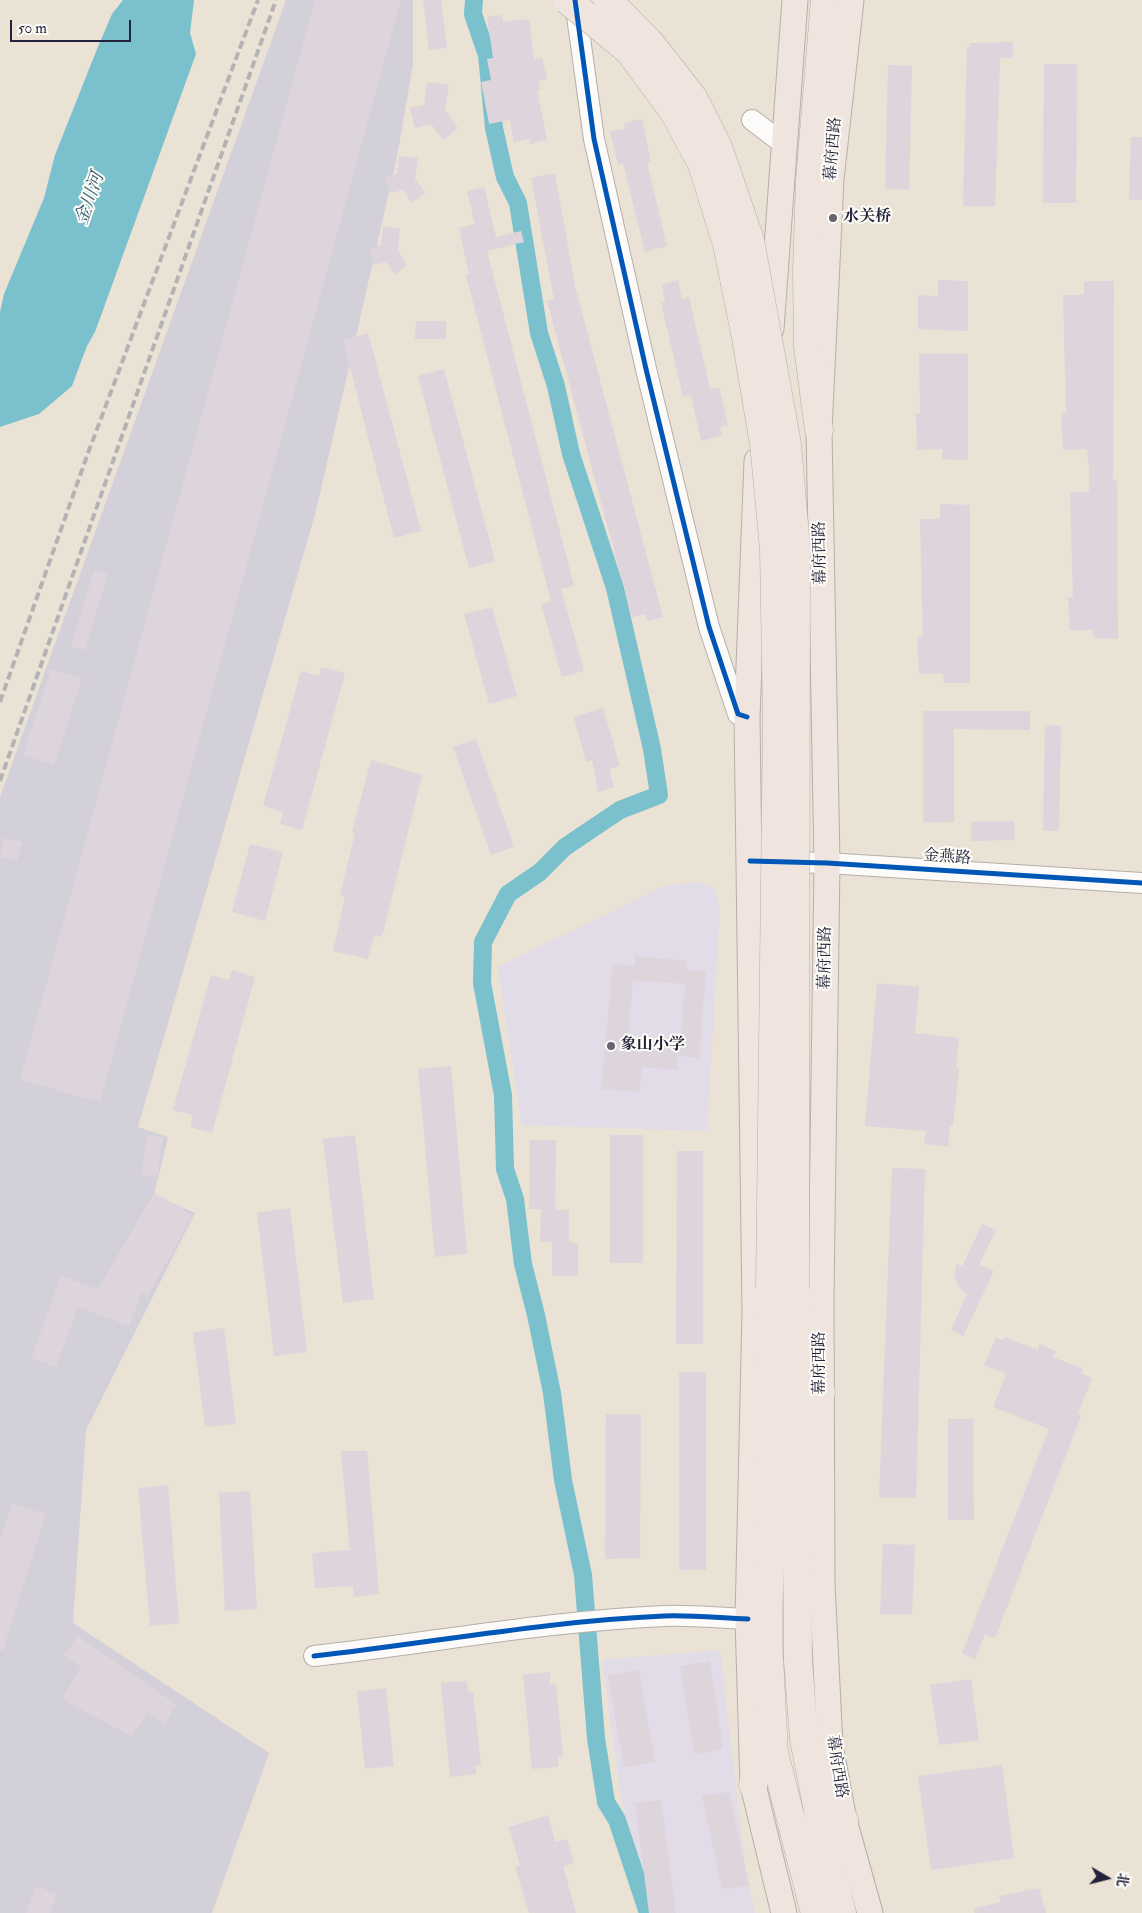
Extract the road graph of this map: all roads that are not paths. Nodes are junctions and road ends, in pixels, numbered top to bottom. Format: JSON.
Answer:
{"nodes":[{"id":1,"x":567,"y":0,"type":"edge"},
{"id":2,"x":575,"y":0,"type":"edge"},
{"id":3,"x":608,"y":0,"type":"edge"},
{"id":4,"x":795,"y":0,"type":"edge"},
{"id":5,"x":826,"y":0,"type":"edge"},
{"id":6,"x":851,"y":0,"type":"edge"},
{"id":7,"x":752,"y":120,"type":"dead end"},
{"id":8,"x":785,"y":146,"type":"junction"},
{"id":9,"x":819,"y":430,"type":"junction"},
{"id":10,"x":750,"y":624,"type":"junction"},
{"id":11,"x":747,"y":717,"type":"junction"},
{"id":12,"x":825,"y":761,"type":"junction"},
{"id":13,"x":783,"y":762,"type":"junction"},
{"id":14,"x":750,"y":861,"type":"junction"},
{"id":15,"x":783,"y":862,"type":"junction"},
{"id":16,"x":827,"y":863,"type":"junction"},
{"id":17,"x":1142,"y":883,"type":"edge"},
{"id":18,"x":825,"y":967,"type":"junction"},
{"id":19,"x":751,"y":972,"type":"junction"},
{"id":20,"x":782,"y":1288,"type":"junction"},
{"id":21,"x":754,"y":1317,"type":"junction"},
{"id":22,"x":773,"y":1367,"type":"junction"},
{"id":23,"x":821,"y":1392,"type":"junction"},
{"id":24,"x":798,"y":1480,"type":"junction"},
{"id":25,"x":748,"y":1619,"type":"junction"},
{"id":26,"x":314,"y":1656,"type":"dead end"},
{"id":27,"x":771,"y":1699,"type":"junction"},
{"id":28,"x":804,"y":1739,"type":"junction"},
{"id":29,"x":753,"y":1785,"type":"junction"},
{"id":30,"x":844,"y":1820,"type":"junction"},
{"id":31,"x":784,"y":1913,"type":"edge"},
{"id":32,"x":815,"y":1913,"type":"edge"},
{"id":33,"x":842,"y":1913,"type":"edge"},
{"id":34,"x":870,"y":1913,"type":"edge"}],
"edges":[{"from":1,"to":20,"type":"highway","name":"幕府西路","bridge":true},
{"from":2,"to":11,"type":"street"},
{"from":3,"to":20,"type":"highway","name":"幕府西路","bridge":true},
{"from":4,"to":8,"type":"main road"},
{"from":5,"to":9,"type":"highway"},
{"from":6,"to":9,"type":"main road","name":"幕府西路"},
{"from":7,"to":8,"type":"street"},
{"from":8,"to":10,"type":"main road"},
{"from":9,"to":12,"type":"main road","name":"幕府西路"},
{"from":10,"to":11,"type":"main road"},
{"from":10,"to":13,"type":"main road"},
{"from":11,"to":14,"type":"main road"},
{"from":12,"to":13,"type":"main road"},
{"from":12,"to":16,"type":"main road","name":"幕府西路"},
{"from":13,"to":15,"type":"main road"},
{"from":14,"to":15,"type":"street","name":"金燕路"},
{"from":14,"to":19,"type":"main road"},
{"from":15,"to":16,"type":"street","name":"金燕路"},
{"from":16,"to":17,"type":"street","name":"金燕路"},
{"from":16,"to":18,"type":"main road","name":"幕府西路"},
{"from":18,"to":19,"type":"main road"},
{"from":18,"to":23,"type":"main road","name":"幕府西路"},
{"from":19,"to":21,"type":"main road"},
{"from":20,"to":22,"type":"highway","name":"幕府西路"},
{"from":20,"to":24,"type":"highway","name":"幕府西路"},
{"from":21,"to":22,"type":"highway"},
{"from":21,"to":25,"type":"main road"},
{"from":22,"to":27,"type":"highway","name":"幕府西路"},
{"from":23,"to":24,"type":"highway"},
{"from":23,"to":30,"type":"main road","name":"幕府西路"},
{"from":24,"to":28,"type":"highway","name":"幕府西路"},
{"from":25,"to":26,"type":"street"},
{"from":25,"to":29,"type":"main road"},
{"from":27,"to":29,"type":"highway"},
{"from":27,"to":32,"type":"highway","name":"幕府西路"},
{"from":28,"to":30,"type":"highway"},
{"from":28,"to":33,"type":"highway","name":"幕府西路"},
{"from":29,"to":31,"type":"main road"},
{"from":30,"to":34,"type":"main road","name":"幕府西路"}]}
